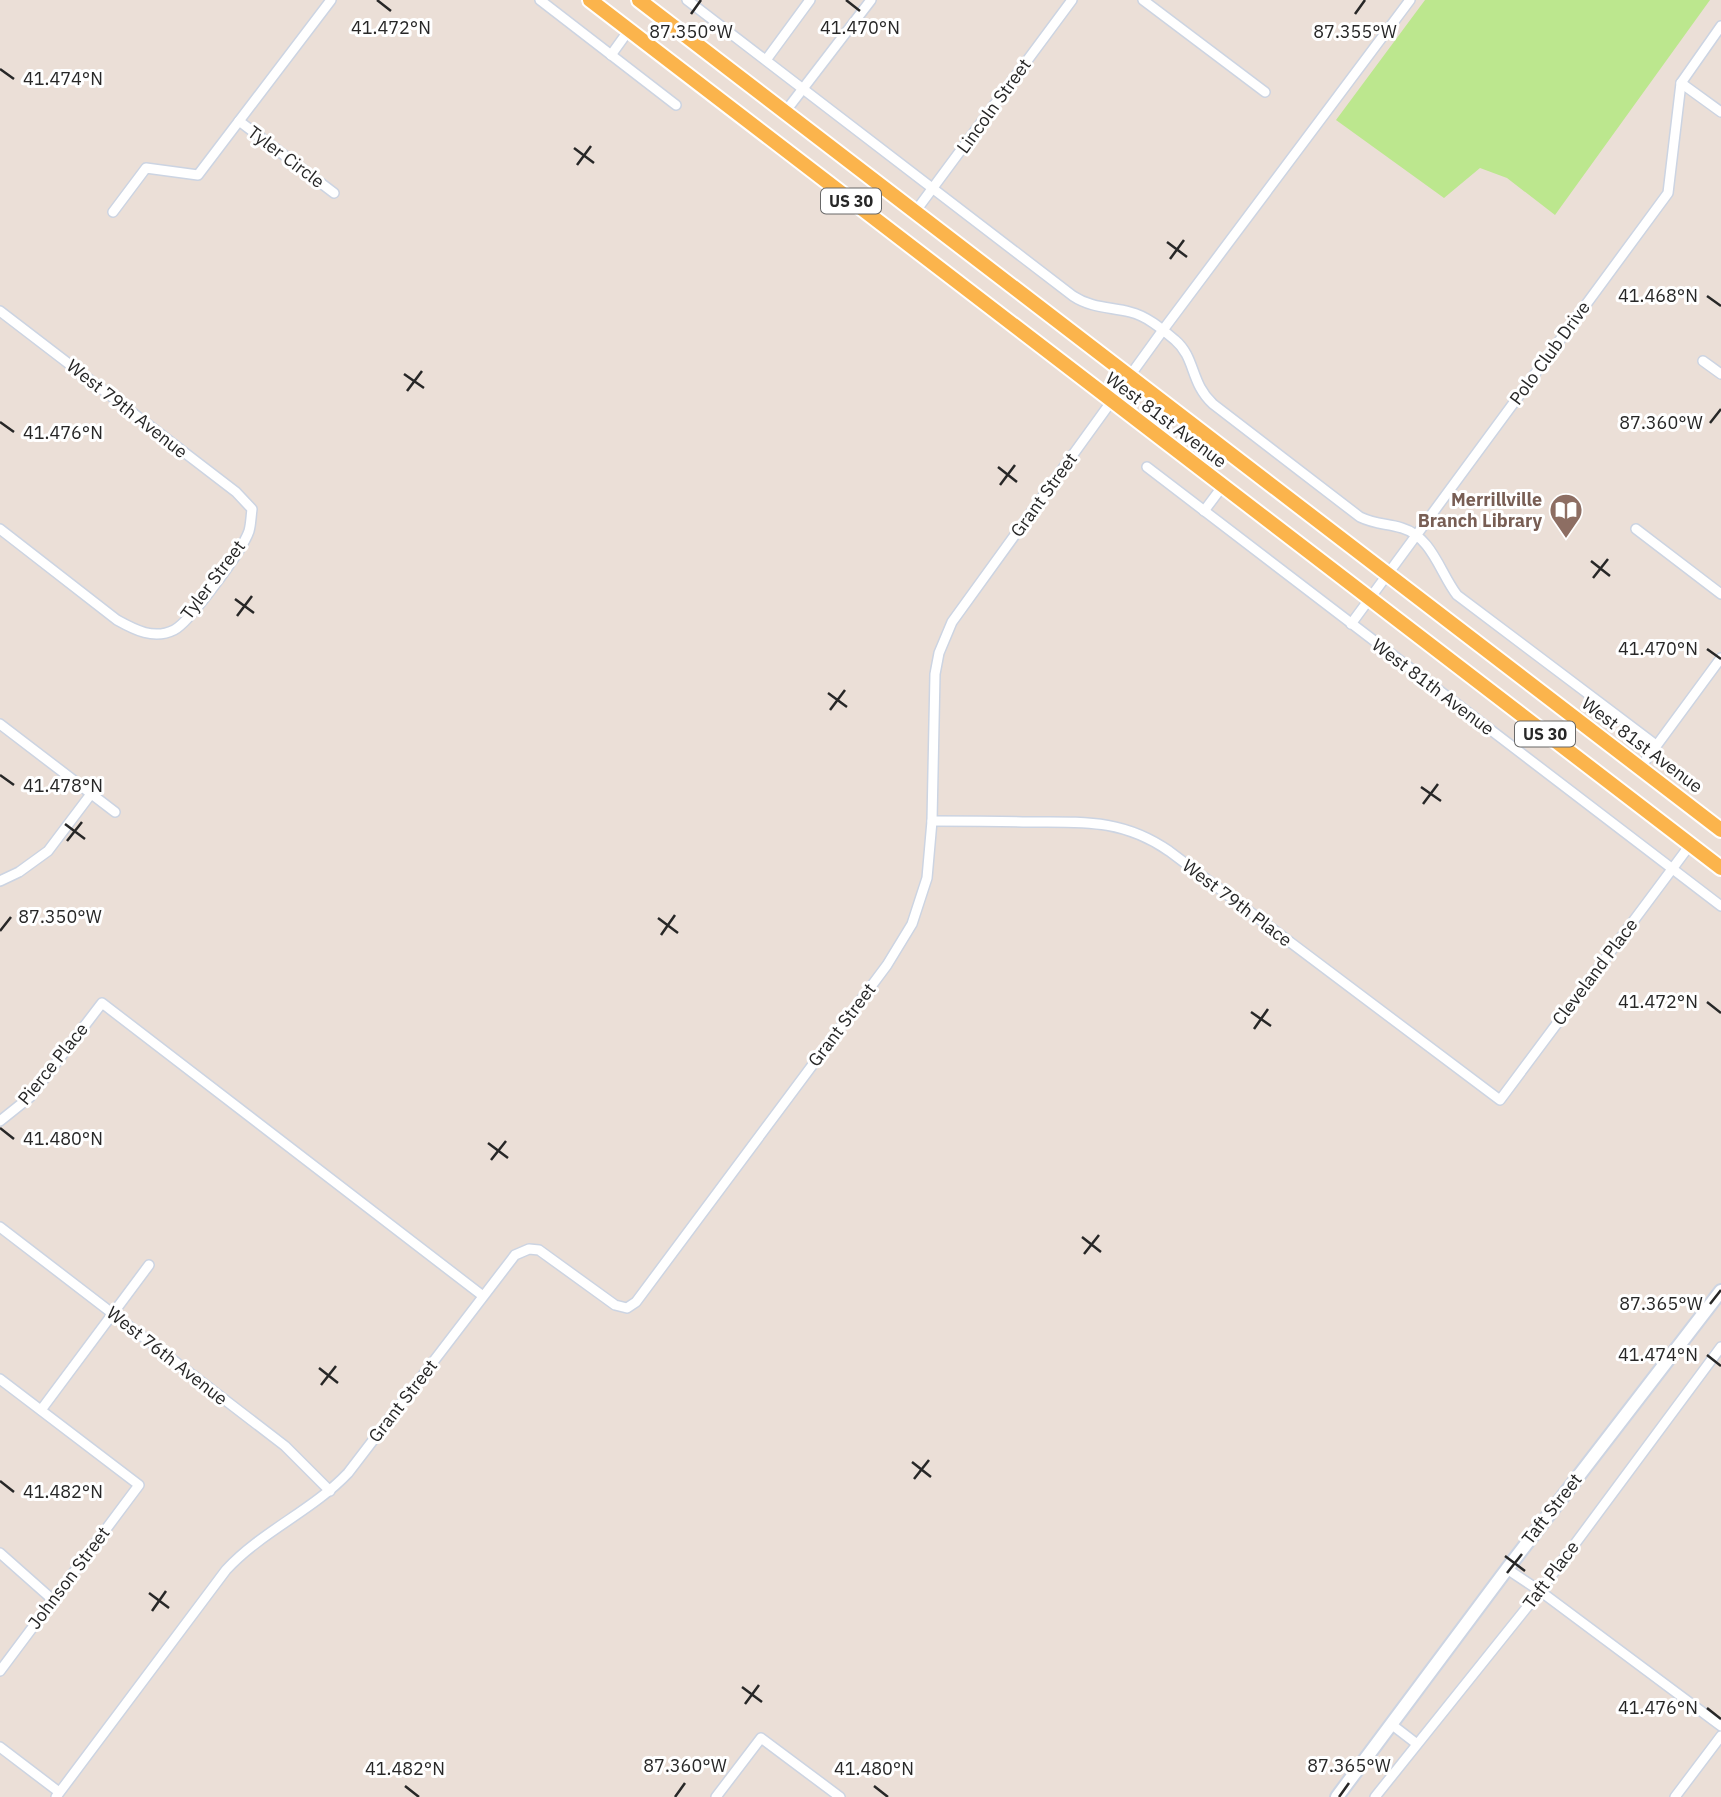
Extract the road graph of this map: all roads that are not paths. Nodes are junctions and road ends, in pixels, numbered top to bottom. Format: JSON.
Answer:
{"nodes":[{"id":1,"x":331,"y":0,"type":"edge"},
{"id":2,"x":540,"y":0,"type":"edge"},
{"id":3,"x":590,"y":0,"type":"edge"},
{"id":4,"x":639,"y":0,"type":"edge"},
{"id":5,"x":687,"y":0,"type":"edge"},
{"id":6,"x":810,"y":0,"type":"edge"},
{"id":7,"x":872,"y":0,"type":"edge"},
{"id":8,"x":1072,"y":0,"type":"edge"},
{"id":9,"x":1143,"y":0,"type":"edge"},
{"id":10,"x":1410,"y":0,"type":"edge"},
{"id":11,"x":1721,"y":26,"type":"edge"},
{"id":12,"x":629,"y":30,"type":"junction"},
{"id":13,"x":611,"y":55,"type":"junction"},
{"id":14,"x":766,"y":60,"type":"junction"},
{"id":15,"x":1681,"y":83,"type":"junction"},
{"id":16,"x":803,"y":89,"type":"junction"},
{"id":17,"x":1265,"y":92,"type":"dead end"},
{"id":18,"x":676,"y":105,"type":"dead end"},
{"id":19,"x":785,"y":112,"type":"junction"},
{"id":20,"x":1721,"y":112,"type":"edge"},
{"id":21,"x":239,"y":121,"type":"junction"},
{"id":22,"x":933,"y":189,"type":"junction"},
{"id":23,"x":334,"y":193,"type":"dead end"},
{"id":24,"x":113,"y":212,"type":"dead end"},
{"id":25,"x":915,"y":212,"type":"junction"},
{"id":26,"x":0,"y":311,"type":"edge"},
{"id":27,"x":1163,"y":330,"type":"junction"},
{"id":28,"x":1703,"y":361,"type":"dead end"},
{"id":29,"x":1721,"y":374,"type":"edge"},
{"id":30,"x":1129,"y":376,"type":"junction"},
{"id":31,"x":1112,"y":402,"type":"junction"},
{"id":32,"x":1147,"y":467,"type":"dead end"},
{"id":33,"x":1222,"y":486,"type":"junction"},
{"id":34,"x":252,"y":509,"type":"joint"},
{"id":35,"x":1203,"y":511,"type":"junction"},
{"id":36,"x":0,"y":528,"type":"edge"},
{"id":37,"x":1636,"y":529,"type":"dead end"},
{"id":38,"x":1417,"y":534,"type":"junction"},
{"id":39,"x":1388,"y":574,"type":"junction"},
{"id":40,"x":1721,"y":594,"type":"edge"},
{"id":41,"x":1369,"y":600,"type":"junction"},
{"id":42,"x":1351,"y":624,"type":"junction"},
{"id":43,"x":1721,"y":658,"type":"edge"},
{"id":44,"x":0,"y":724,"type":"edge"},
{"id":45,"x":1656,"y":745,"type":"junction"},
{"id":46,"x":1640,"y":768,"type":"junction"},
{"id":47,"x":91,"y":794,"type":"junction"},
{"id":48,"x":115,"y":812,"type":"dead end"},
{"id":49,"x":932,"y":821,"type":"junction"},
{"id":50,"x":1721,"y":830,"type":"edge"},
{"id":51,"x":1690,"y":845,"type":"junction"},
{"id":52,"x":1721,"y":868,"type":"edge"},
{"id":53,"x":1673,"y":869,"type":"junction"},
{"id":54,"x":0,"y":881,"type":"edge"},
{"id":55,"x":1721,"y":906,"type":"edge"},
{"id":56,"x":1500,"y":1100,"type":"joint"},
{"id":57,"x":0,"y":1121,"type":"edge"},
{"id":58,"x":0,"y":1227,"type":"edge"},
{"id":59,"x":149,"y":1265,"type":"dead end"},
{"id":60,"x":484,"y":1296,"type":"junction"},
{"id":61,"x":1719,"y":1297,"type":"edge"},
{"id":62,"x":112,"y":1314,"type":"junction"},
{"id":63,"x":1721,"y":1347,"type":"edge"},
{"id":64,"x":0,"y":1379,"type":"edge"},
{"id":65,"x":41,"y":1410,"type":"junction"},
{"id":66,"x":330,"y":1491,"type":"junction"},
{"id":67,"x":0,"y":1553,"type":"edge"},
{"id":68,"x":1507,"y":1569,"type":"junction"},
{"id":69,"x":1540,"y":1591,"type":"junction"},
{"id":70,"x":53,"y":1600,"type":"junction"},
{"id":71,"x":0,"y":1671,"type":"edge"},
{"id":72,"x":1391,"y":1724,"type":"junction"},
{"id":73,"x":1721,"y":1726,"type":"edge"},
{"id":74,"x":1721,"y":1736,"type":"edge"},
{"id":75,"x":1417,"y":1744,"type":"junction"},
{"id":76,"x":0,"y":1746,"type":"edge"},
{"id":77,"x":57,"y":1795,"type":"edge"},
{"id":78,"x":835,"y":1796,"type":"edge"},
{"id":79,"x":716,"y":1797,"type":"edge"},
{"id":80,"x":1337,"y":1797,"type":"edge"},
{"id":81,"x":1374,"y":1797,"type":"edge"},
{"id":82,"x":1675,"y":1797,"type":"edge"}],
"edges":[{"from":1,"to":21,"type":"street"},
{"from":2,"to":13,"type":"street"},
{"from":3,"to":12,"type":"main road","name":"West 81st Avenue","number":"US 30"},
{"from":4,"to":19,"type":"main road","name":"West 81st Avenue","number":"US 30"},
{"from":5,"to":14,"type":"street"},
{"from":6,"to":14,"type":"street"},
{"from":7,"to":16,"type":"street"},
{"from":8,"to":22,"type":"street","name":"Lincoln Street"},
{"from":9,"to":17,"type":"street"},
{"from":10,"to":27,"type":"street","name":"Grant Street"},
{"from":11,"to":15,"type":"street","name":"Polo Club Drive"},
{"from":12,"to":13,"type":"street"},
{"from":12,"to":31,"type":"main road","name":"West 81st Avenue","number":"US 30"},
{"from":13,"to":18,"type":"street"},
{"from":14,"to":16,"type":"street"},
{"from":15,"to":20,"type":"street"},
{"from":15,"to":38,"type":"street","name":"Polo Club Drive"},
{"from":16,"to":19,"type":"street"},
{"from":16,"to":22,"type":"street"},
{"from":19,"to":25,"type":"main road","name":"West 81st Avenue","number":"US 30"},
{"from":21,"to":23,"type":"street","name":"Tyler Circle"},
{"from":21,"to":24,"type":"street"},
{"from":22,"to":25,"type":"street","name":"Lincoln Street"},
{"from":22,"to":27,"type":"street"},
{"from":25,"to":30,"type":"main road","name":"West 81st Avenue","number":"US 30"},
{"from":26,"to":34,"type":"street","name":"West 79th Avenue"},
{"from":27,"to":30,"type":"street","name":"Grant Street"},
{"from":27,"to":38,"type":"street"},
{"from":28,"to":29,"type":"street"},
{"from":30,"to":31,"type":"street","name":"Grant Street"},
{"from":30,"to":39,"type":"main road","name":"West 81st Avenue","number":"US 30"},
{"from":31,"to":33,"type":"main road","name":"West 81st Avenue","number":"US 30"},
{"from":31,"to":49,"type":"street","name":"Grant Street"},
{"from":32,"to":35,"type":"street","name":"West 81th Avenue"},
{"from":33,"to":35,"type":"street"},
{"from":33,"to":41,"type":"main road","name":"West 81st Avenue","number":"US 30"},
{"from":34,"to":36,"type":"street","name":"Tyler Street"},
{"from":35,"to":42,"type":"street","name":"West 81th Avenue"},
{"from":37,"to":40,"type":"street"},
{"from":38,"to":39,"type":"street","name":"Polo Club Drive"},
{"from":38,"to":45,"type":"street"},
{"from":39,"to":41,"type":"street","name":"Polo Club Drive"},
{"from":39,"to":46,"type":"main road","name":"West 81st Avenue","number":"US 30"},
{"from":41,"to":42,"type":"street","name":"Polo Club Drive"},
{"from":41,"to":51,"type":"main road","name":"West 81st Avenue","number":"US 30"},
{"from":42,"to":53,"type":"street","name":"West 81th Avenue"},
{"from":43,"to":45,"type":"street"},
{"from":44,"to":47,"type":"street"},
{"from":45,"to":46,"type":"street"},
{"from":46,"to":50,"type":"main road","name":"West 81st Avenue","number":"US 30"},
{"from":47,"to":48,"type":"street"},
{"from":47,"to":54,"type":"street"},
{"from":49,"to":56,"type":"street","name":"West 79th Place"},
{"from":49,"to":60,"type":"street","name":"Grant Street"},
{"from":51,"to":52,"type":"main road","name":"West 81st Avenue","number":"US 30"},
{"from":51,"to":53,"type":"street","name":"Cleveland Place"},
{"from":53,"to":55,"type":"street","name":"West 81th Avenue"},
{"from":53,"to":56,"type":"street","name":"Cleveland Place"},
{"from":57,"to":60,"type":"street","name":"Pierce Place"},
{"from":58,"to":62,"type":"street","name":"West 76th Avenue"},
{"from":59,"to":62,"type":"street"},
{"from":60,"to":66,"type":"street","name":"Grant Street"},
{"from":61,"to":68,"type":"main road","name":"Taft Street"},
{"from":62,"to":65,"type":"street"},
{"from":62,"to":66,"type":"street","name":"West 76th Avenue"},
{"from":63,"to":69,"type":"street","name":"Taft Place"},
{"from":64,"to":65,"type":"street"},
{"from":65,"to":70,"type":"street","name":"Johnson Street"},
{"from":66,"to":77,"type":"street","name":"Grant Street"},
{"from":67,"to":70,"type":"street"},
{"from":68,"to":69,"type":"street"},
{"from":68,"to":72,"type":"main road","name":"Taft Street"},
{"from":69,"to":73,"type":"street"},
{"from":69,"to":75,"type":"street","name":"Taft Place"},
{"from":70,"to":71,"type":"street","name":"Johnson Street"},
{"from":72,"to":75,"type":"street"},
{"from":72,"to":80,"type":"main road","name":"Taft Street"},
{"from":74,"to":82,"type":"street"},
{"from":75,"to":81,"type":"street","name":"Taft Place"},
{"from":76,"to":77,"type":"street"},
{"from":78,"to":79,"type":"street"}]}
